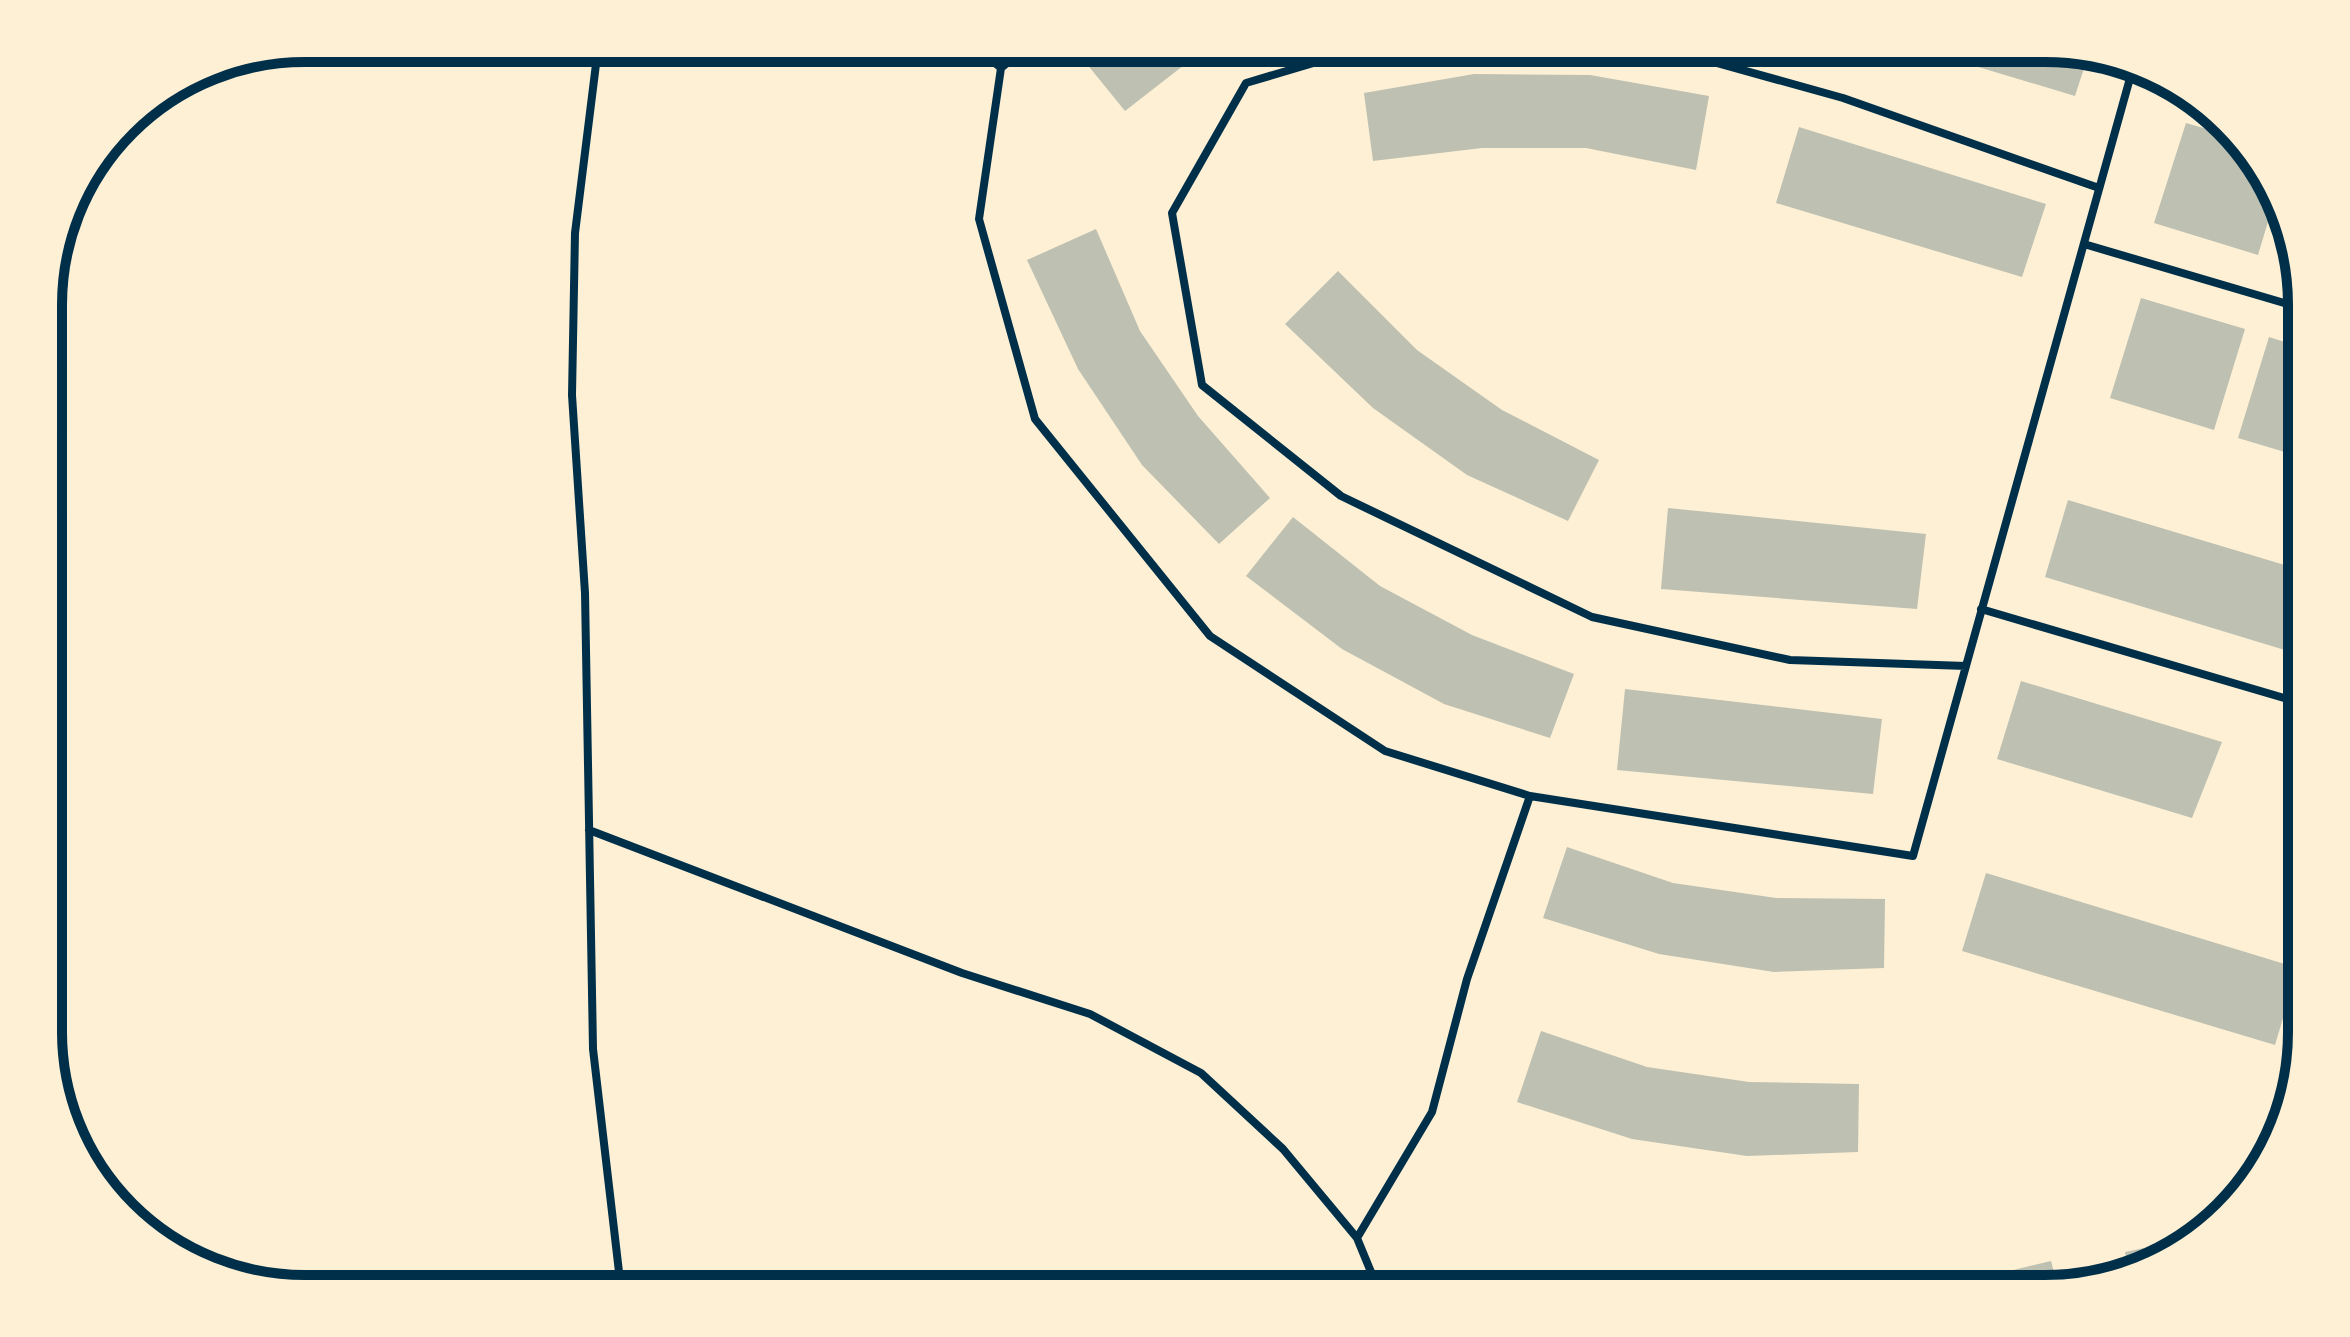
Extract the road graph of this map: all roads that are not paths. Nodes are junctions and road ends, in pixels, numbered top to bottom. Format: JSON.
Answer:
{"nodes":[{"id":1,"x":1315,"y":62,"type":"edge"},
{"id":2,"x":1714,"y":62,"type":"edge"},
{"id":3,"x":596,"y":63,"type":"edge"},
{"id":4,"x":994,"y":63,"type":"edge"},
{"id":5,"x":1008,"y":63,"type":"edge"},
{"id":6,"x":1001,"y":68,"type":"junction"},
{"id":7,"x":2130,"y":77,"type":"edge"},
{"id":8,"x":2099,"y":188,"type":"junction"},
{"id":9,"x":2084,"y":244,"type":"junction"},
{"id":10,"x":2287,"y":304,"type":"edge"},
{"id":11,"x":1981,"y":609,"type":"junction"},
{"id":12,"x":1966,"y":666,"type":"junction"},
{"id":13,"x":2287,"y":699,"type":"edge"},
{"id":14,"x":1530,"y":796,"type":"junction"},
{"id":15,"x":589,"y":830,"type":"junction"},
{"id":16,"x":1357,"y":1238,"type":"junction"},
{"id":17,"x":1372,"y":1274,"type":"edge"},
{"id":18,"x":619,"y":1275,"type":"edge"}],
"edges":[{"from":1,"to":12,"type":"street"},
{"from":2,"to":8,"type":"street"},
{"from":3,"to":15,"type":"street"},
{"from":4,"to":6,"type":"street"},
{"from":5,"to":6,"type":"street"},
{"from":6,"to":14,"type":"street"},
{"from":7,"to":8,"type":"street"},
{"from":8,"to":9,"type":"street"},
{"from":9,"to":10,"type":"street"},
{"from":9,"to":11,"type":"street"},
{"from":11,"to":12,"type":"street"},
{"from":11,"to":13,"type":"street"},
{"from":12,"to":14,"type":"street"},
{"from":14,"to":16,"type":"street"},
{"from":15,"to":16,"type":"street"},
{"from":15,"to":18,"type":"street"},
{"from":16,"to":17,"type":"street"}]}
